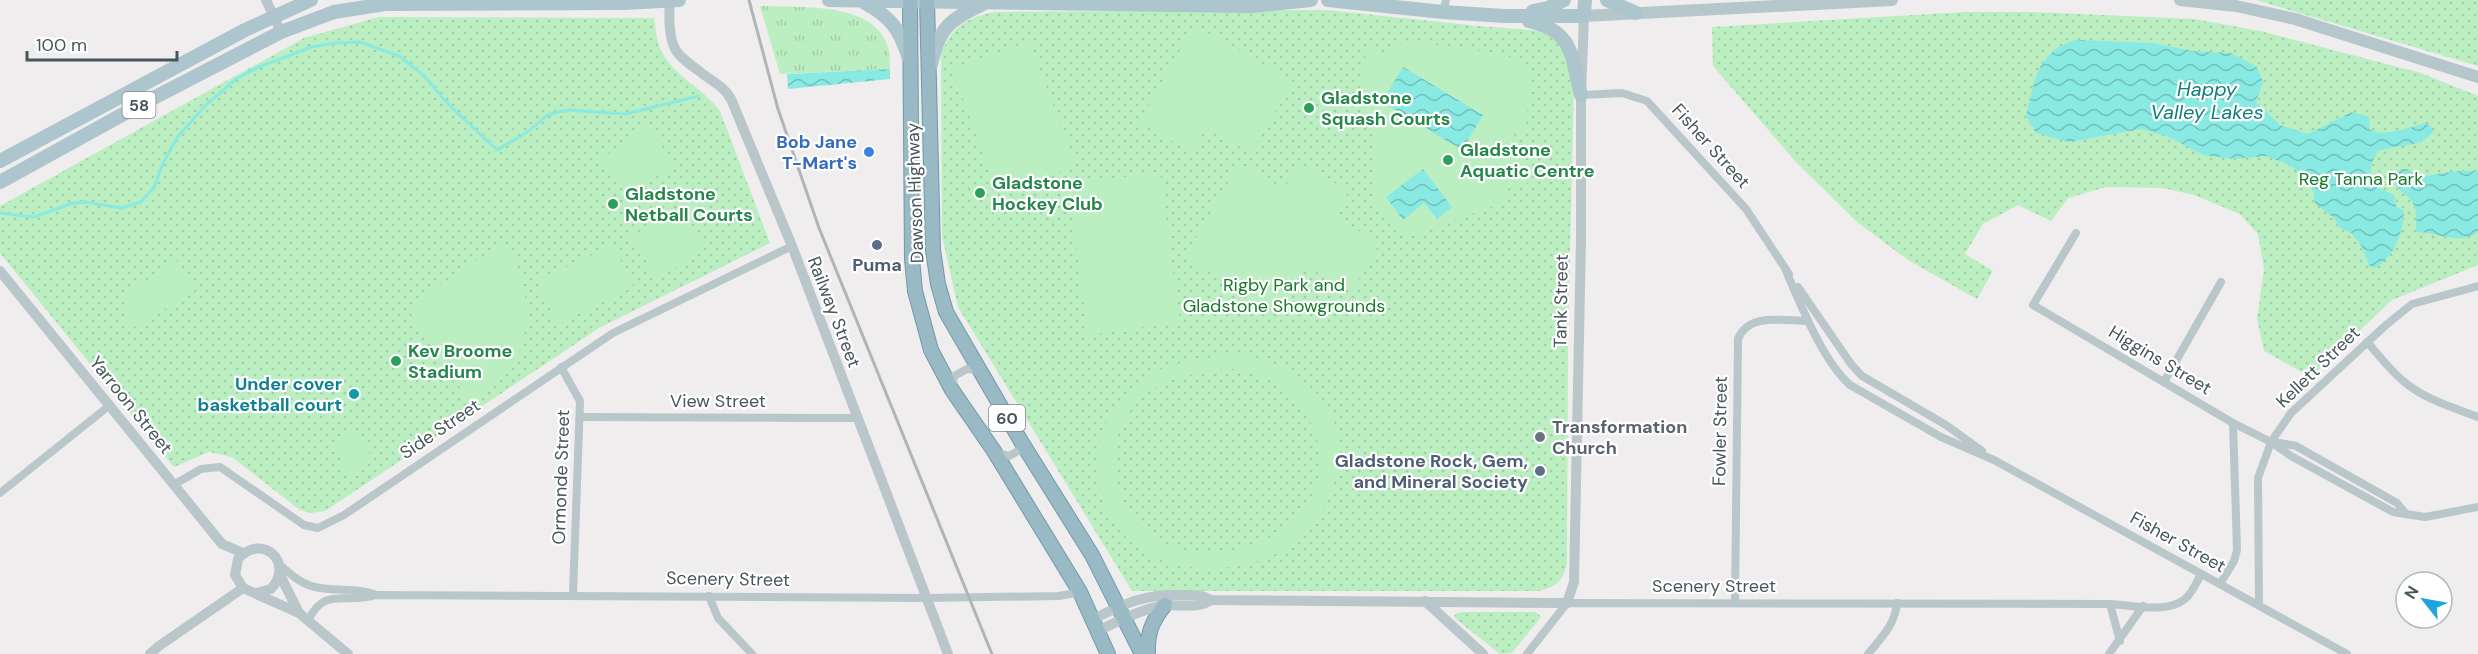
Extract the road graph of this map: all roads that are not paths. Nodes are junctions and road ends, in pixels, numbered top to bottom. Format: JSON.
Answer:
{"nodes":[{"id":1,"x":266,"y":0,"type":"edge"},
{"id":2,"x":311,"y":0,"type":"edge"},
{"id":3,"x":673,"y":0,"type":"edge"},
{"id":4,"x":830,"y":0,"type":"edge"},
{"id":5,"x":1311,"y":0,"type":"edge"},
{"id":6,"x":1328,"y":0,"type":"edge"},
{"id":7,"x":1564,"y":0,"type":"edge"},
{"id":8,"x":1585,"y":0,"type":"edge"},
{"id":9,"x":1607,"y":0,"type":"edge"},
{"id":10,"x":1892,"y":0,"type":"edge"},
{"id":11,"x":2180,"y":0,"type":"edge"},
{"id":12,"x":863,"y":1,"type":"edge"},
{"id":13,"x":910,"y":1,"type":"edge"},
{"id":14,"x":927,"y":1,"type":"edge"},
{"id":15,"x":581,"y":2,"type":"edge"},
{"id":16,"x":987,"y":2,"type":"junction"},
{"id":17,"x":1738,"y":5,"type":"edge"},
{"id":18,"x":1445,"y":6,"type":"edge"},
{"id":19,"x":1636,"y":13,"type":"junction"},
{"id":20,"x":273,"y":16,"type":"junction"},
{"id":21,"x":1504,"y":16,"type":"junction"},
{"id":22,"x":1584,"y":16,"type":"junction"},
{"id":23,"x":281,"y":32,"type":"junction"},
{"id":24,"x":910,"y":60,"type":"junction"},
{"id":25,"x":2478,"y":77,"type":"edge"},
{"id":26,"x":928,"y":79,"type":"junction"},
{"id":27,"x":1581,"y":95,"type":"junction"},
{"id":28,"x":0,"y":161,"type":"edge"},
{"id":29,"x":0,"y":182,"type":"edge"},
{"id":30,"x":2076,"y":233,"type":"dead end"},
{"id":31,"x":792,"y":246,"type":"junction"},
{"id":32,"x":0,"y":271,"type":"edge"},
{"id":33,"x":1786,"y":271,"type":"junction"},
{"id":34,"x":2221,"y":282,"type":"dead end"},
{"id":35,"x":2478,"y":286,"type":"edge"},
{"id":36,"x":1808,"y":321,"type":"junction"},
{"id":37,"x":2367,"y":342,"type":"junction"},
{"id":38,"x":561,"y":367,"type":"junction"},
{"id":39,"x":979,"y":370,"type":"junction"},
{"id":40,"x":2164,"y":382,"type":"junction"},
{"id":41,"x":952,"y":390,"type":"junction"},
{"id":42,"x":110,"y":405,"type":"junction"},
{"id":43,"x":580,"y":417,"type":"junction"},
{"id":44,"x":2478,"y":417,"type":"edge"},
{"id":45,"x":856,"y":418,"type":"junction"},
{"id":46,"x":2233,"y":423,"type":"junction"},
{"id":47,"x":2271,"y":442,"type":"junction"},
{"id":48,"x":1022,"y":443,"type":"junction"},
{"id":49,"x":994,"y":452,"type":"junction"},
{"id":50,"x":1994,"y":460,"type":"junction"},
{"id":51,"x":175,"y":484,"type":"junction"},
{"id":52,"x":0,"y":493,"type":"edge"},
{"id":53,"x":2478,"y":507,"type":"edge"},
{"id":54,"x":243,"y":553,"type":"junction"},
{"id":55,"x":279,"y":570,"type":"junction"},
{"id":56,"x":2201,"y":574,"type":"junction"},
{"id":57,"x":2220,"y":584,"type":"junction"},
{"id":58,"x":243,"y":588,"type":"junction"},
{"id":59,"x":1080,"y":592,"type":"junction"},
{"id":60,"x":256,"y":593,"type":"junction"},
{"id":61,"x":573,"y":594,"type":"junction"},
{"id":62,"x":376,"y":595,"type":"junction"},
{"id":63,"x":709,"y":596,"type":"junction"},
{"id":64,"x":926,"y":598,"type":"junction"},
{"id":65,"x":1211,"y":600,"type":"junction"},
{"id":66,"x":1425,"y":601,"type":"junction"},
{"id":67,"x":1567,"y":603,"type":"junction"},
{"id":68,"x":1735,"y":603,"type":"junction"},
{"id":69,"x":1897,"y":603,"type":"junction"},
{"id":70,"x":2110,"y":604,"type":"junction"},
{"id":71,"x":1166,"y":605,"type":"junction"},
{"id":72,"x":2259,"y":605,"type":"junction"},
{"id":73,"x":2143,"y":606,"type":"junction"},
{"id":74,"x":1122,"y":612,"type":"junction"},
{"id":75,"x":299,"y":613,"type":"junction"},
{"id":76,"x":308,"y":621,"type":"junction"},
{"id":77,"x":1096,"y":625,"type":"junction"},
{"id":78,"x":2120,"y":641,"type":"junction"},
{"id":79,"x":150,"y":654,"type":"edge"},
{"id":80,"x":348,"y":654,"type":"edge"},
{"id":81,"x":753,"y":654,"type":"edge"},
{"id":82,"x":948,"y":654,"type":"edge"},
{"id":83,"x":1108,"y":654,"type":"edge"},
{"id":84,"x":1142,"y":654,"type":"edge"},
{"id":85,"x":1148,"y":654,"type":"edge"},
{"id":86,"x":1483,"y":654,"type":"edge"},
{"id":87,"x":1527,"y":654,"type":"edge"},
{"id":88,"x":1868,"y":654,"type":"edge"},
{"id":89,"x":2109,"y":654,"type":"edge"},
{"id":90,"x":2347,"y":654,"type":"edge"}],
"edges":[{"from":1,"to":20,"type":"street"},
{"from":2,"to":20,"type":"main road","number":"58"},
{"from":3,"to":15,"type":"main road","number":"58"},
{"from":3,"to":31,"type":"street","name":"Railway Street"},
{"from":4,"to":12,"type":"main road"},
{"from":5,"to":16,"type":"main road"},
{"from":6,"to":18,"type":"main road"},
{"from":7,"to":21,"type":"main road"},
{"from":8,"to":22,"type":"main road","name":"Tank Street"},
{"from":9,"to":19,"type":"main road"},
{"from":10,"to":17,"type":"main road"},
{"from":11,"to":25,"type":"main road"},
{"from":12,"to":13,"type":"main road"},
{"from":12,"to":24,"type":"main road"},
{"from":13,"to":14,"type":"main road"},
{"from":13,"to":24,"type":"highway","name":"Dawson Highway","number":"60"},
{"from":14,"to":16,"type":"main road"},
{"from":14,"to":26,"type":"highway","name":"Dawson Highway","number":"60"},
{"from":15,"to":23,"type":"main road","number":"58"},
{"from":16,"to":26,"type":"main road","number":"60"},
{"from":17,"to":19,"type":"main road"},
{"from":18,"to":21,"type":"main road"},
{"from":19,"to":22,"type":"main road"},
{"from":20,"to":23,"type":"street"},
{"from":20,"to":28,"type":"main road","number":"58"},
{"from":21,"to":22,"type":"main road"},
{"from":21,"to":27,"type":"main road"},
{"from":22,"to":27,"type":"street","name":"Tank Street"},
{"from":23,"to":29,"type":"main road","number":"58"},
{"from":24,"to":41,"type":"highway","name":"Dawson Highway","number":"60"},
{"from":26,"to":39,"type":"highway","name":"Dawson Highway","number":"60"},
{"from":27,"to":33,"type":"street","name":"Fisher Street"},
{"from":27,"to":67,"type":"street","name":"Tank Street"},
{"from":30,"to":40,"type":"street","name":"Higgins Street"},
{"from":31,"to":38,"type":"street","name":"Side Street"},
{"from":31,"to":45,"type":"street","name":"Railway Street"},
{"from":32,"to":42,"type":"street","name":"Yarroon Street"},
{"from":33,"to":36,"type":"street","name":"Fisher Street"},
{"from":33,"to":50,"type":"street","name":"Fisher Street"},
{"from":34,"to":40,"type":"street"},
{"from":35,"to":37,"type":"street","name":"Kellett Street"},
{"from":36,"to":50,"type":"street","name":"Fisher Street"},
{"from":36,"to":68,"type":"street","name":"Fowler Street"},
{"from":37,"to":44,"type":"street"},
{"from":37,"to":47,"type":"street","name":"Kellett Street"},
{"from":38,"to":43,"type":"street","name":"Ormonde Street"},
{"from":38,"to":51,"type":"street","name":"Side Street"},
{"from":39,"to":41,"type":"street"},
{"from":39,"to":48,"type":"highway","name":"Dawson Highway","number":"60"},
{"from":40,"to":46,"type":"street","name":"Higgins Street"},
{"from":41,"to":49,"type":"highway","name":"Dawson Highway","number":"60"},
{"from":42,"to":51,"type":"street","name":"Yarroon Street"},
{"from":42,"to":52,"type":"street"},
{"from":43,"to":45,"type":"street","name":"View Street"},
{"from":43,"to":61,"type":"street","name":"Ormonde Street"},
{"from":45,"to":64,"type":"street","name":"Railway Street"},
{"from":46,"to":47,"type":"street","name":"Higgins Street"},
{"from":46,"to":57,"type":"street"},
{"from":47,"to":53,"type":"street","name":"Higgins Street"},
{"from":47,"to":72,"type":"street","name":"Kellett Street"},
{"from":48,"to":49,"type":"street"},
{"from":48,"to":74,"type":"highway","name":"Dawson Highway","number":"60"},
{"from":49,"to":59,"type":"highway","name":"Dawson Highway","number":"60"},
{"from":50,"to":56,"type":"street","name":"Fisher Street"},
{"from":51,"to":54,"type":"street","name":"Yarroon Street"},
{"from":54,"to":55,"type":"street"},
{"from":54,"to":58,"type":"street"},
{"from":55,"to":60,"type":"street"},
{"from":55,"to":62,"type":"street","name":"Scenery Street"},
{"from":55,"to":75,"type":"street"},
{"from":56,"to":57,"type":"street","name":"Fisher Street"},
{"from":56,"to":73,"type":"street","name":"Scenery Street"},
{"from":57,"to":72,"type":"street","name":"Fisher Street"},
{"from":58,"to":60,"type":"street"},
{"from":58,"to":79,"type":"street"},
{"from":59,"to":64,"type":"street","name":"Scenery Street"},
{"from":59,"to":77,"type":"highway","name":"Dawson Highway","number":"60"},
{"from":60,"to":75,"type":"street"},
{"from":61,"to":62,"type":"street","name":"Scenery Street"},
{"from":61,"to":63,"type":"street","name":"Scenery Street"},
{"from":62,"to":76,"type":"street","name":"Scenery Street"},
{"from":63,"to":64,"type":"street","name":"Scenery Street"},
{"from":63,"to":81,"type":"street"},
{"from":64,"to":82,"type":"street","name":"Railway Street"},
{"from":65,"to":66,"type":"street","name":"Scenery Street"},
{"from":65,"to":71,"type":"street","name":"Scenery Street"},
{"from":65,"to":74,"type":"street","name":"Scenery Street"},
{"from":66,"to":67,"type":"street","name":"Scenery Street"},
{"from":66,"to":86,"type":"street"},
{"from":67,"to":68,"type":"street","name":"Scenery Street"},
{"from":67,"to":87,"type":"street"},
{"from":68,"to":69,"type":"street","name":"Scenery Street"},
{"from":69,"to":70,"type":"street","name":"Scenery Street"},
{"from":69,"to":88,"type":"street"},
{"from":70,"to":73,"type":"street","name":"Scenery Street"},
{"from":70,"to":78,"type":"street"},
{"from":71,"to":74,"type":"street","name":"Scenery Street"},
{"from":71,"to":85,"type":"highway"},
{"from":72,"to":90,"type":"street","name":"Fisher Street"},
{"from":73,"to":78,"type":"street"},
{"from":74,"to":77,"type":"street","name":"Scenery Street"},
{"from":74,"to":84,"type":"highway","name":"Dawson Highway","number":"60"},
{"from":75,"to":76,"type":"street"},
{"from":76,"to":80,"type":"street"},
{"from":77,"to":83,"type":"highway","name":"Dawson Highway","number":"60"},
{"from":78,"to":89,"type":"street"}]}
